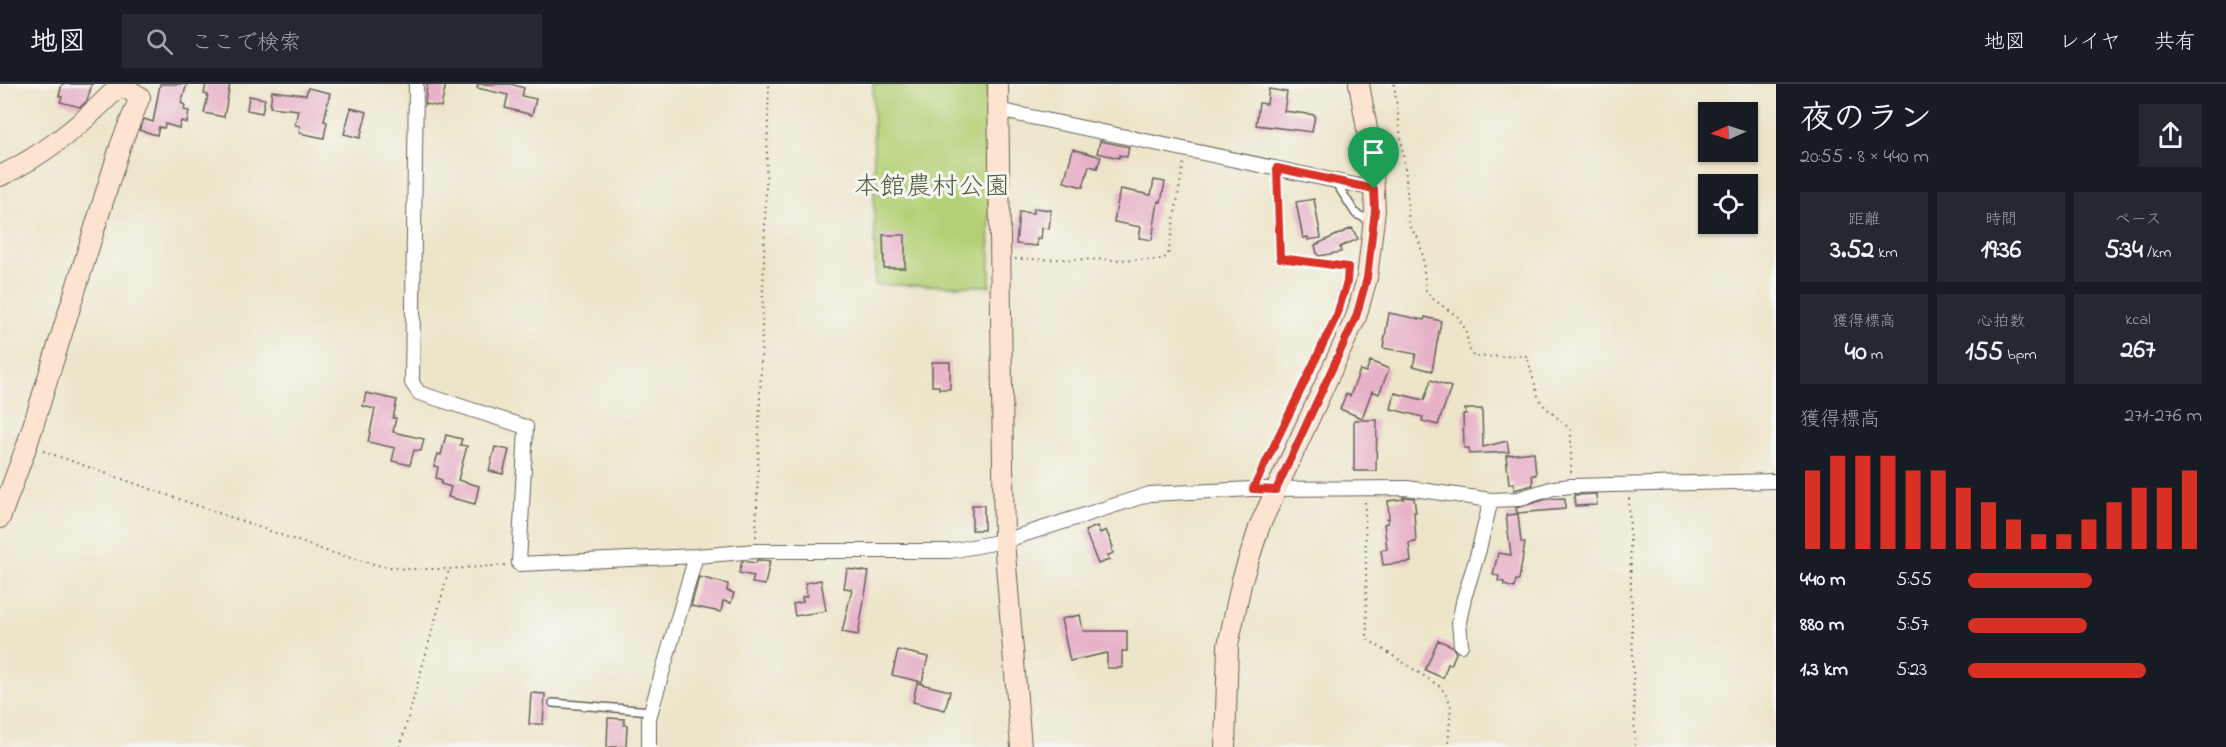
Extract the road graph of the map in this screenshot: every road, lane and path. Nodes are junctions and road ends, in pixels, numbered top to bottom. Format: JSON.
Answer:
{"nodes":[{"id":1,"x":120,"y":84,"type":"edge"},
{"id":2,"x":416,"y":84,"type":"edge"},
{"id":3,"x":769,"y":84,"type":"edge"},
{"id":4,"x":998,"y":84,"type":"edge"},
{"id":5,"x":1359,"y":84,"type":"edge"},
{"id":6,"x":1394,"y":84,"type":"edge"},
{"id":7,"x":998,"y":110,"type":"junction"},
{"id":8,"x":1186,"y":149,"type":"junction"},
{"id":9,"x":1277,"y":168,"type":"junction"},
{"id":10,"x":0,"y":176,"type":"edge"},
{"id":11,"x":1335,"y":180,"type":"junction"},
{"id":12,"x":1374,"y":189,"type":"junction"},
{"id":13,"x":1374,"y":222,"type":"junction"},
{"id":14,"x":1001,"y":259,"type":"junction"},
{"id":15,"x":27,"y":445,"type":"junction"},
{"id":16,"x":1776,"y":481,"type":"edge"},
{"id":17,"x":1629,"y":483,"type":"junction"},
{"id":18,"x":1572,"y":486,"type":"junction"},
{"id":19,"x":1365,"y":488,"type":"junction"},
{"id":20,"x":1253,"y":489,"type":"junction"},
{"id":21,"x":1276,"y":490,"type":"junction"},
{"id":22,"x":1491,"y":500,"type":"junction"},
{"id":23,"x":0,"y":518,"type":"edge"},
{"id":24,"x":1004,"y":541,"type":"junction"},
{"id":25,"x":756,"y":551,"type":"junction"},
{"id":26,"x":696,"y":556,"type":"junction"},
{"id":27,"x":519,"y":564,"type":"junction"},
{"id":28,"x":449,"y":569,"type":"junction"},
{"id":29,"x":1461,"y":645,"type":"dead end"},
{"id":30,"x":553,"y":703,"type":"dead end"},
{"id":31,"x":651,"y":711,"type":"junction"},
{"id":32,"x":400,"y":747,"type":"edge"},
{"id":33,"x":649,"y":747,"type":"edge"},
{"id":34,"x":1021,"y":747,"type":"edge"},
{"id":35,"x":1225,"y":747,"type":"edge"},
{"id":36,"x":1448,"y":747,"type":"edge"},
{"id":37,"x":1635,"y":747,"type":"edge"}],
"edges":[{"from":1,"to":10,"type":"street"},
{"from":1,"to":15,"type":"street"},
{"from":2,"to":27,"type":"street"},
{"from":3,"to":25,"type":"path"},
{"from":4,"to":7,"type":"street"},
{"from":5,"to":12,"type":"street"},
{"from":6,"to":18,"type":"path"},
{"from":7,"to":8,"type":"street"},
{"from":7,"to":14,"type":"street"},
{"from":8,"to":9,"type":"street"},
{"from":8,"to":14,"type":"path"},
{"from":9,"to":11,"type":"street"},
{"from":9,"to":20,"type":"path"},
{"from":11,"to":12,"type":"street"},
{"from":11,"to":13,"type":"lane"},
{"from":12,"to":13,"type":"street"},
{"from":13,"to":21,"type":"street"},
{"from":14,"to":24,"type":"street"},
{"from":15,"to":23,"type":"street"},
{"from":15,"to":28,"type":"path"},
{"from":16,"to":17,"type":"street"},
{"from":17,"to":18,"type":"street"},
{"from":17,"to":37,"type":"path"},
{"from":18,"to":22,"type":"street"},
{"from":19,"to":21,"type":"street"},
{"from":19,"to":22,"type":"street"},
{"from":19,"to":36,"type":"path"},
{"from":20,"to":21,"type":"street"},
{"from":20,"to":24,"type":"street"},
{"from":21,"to":35,"type":"street"},
{"from":22,"to":29,"type":"street"},
{"from":24,"to":25,"type":"street"},
{"from":24,"to":34,"type":"street"},
{"from":25,"to":26,"type":"street"},
{"from":26,"to":27,"type":"street"},
{"from":26,"to":31,"type":"street"},
{"from":27,"to":28,"type":"path"},
{"from":28,"to":32,"type":"path"},
{"from":30,"to":31,"type":"lane"},
{"from":31,"to":33,"type":"street"}]}
